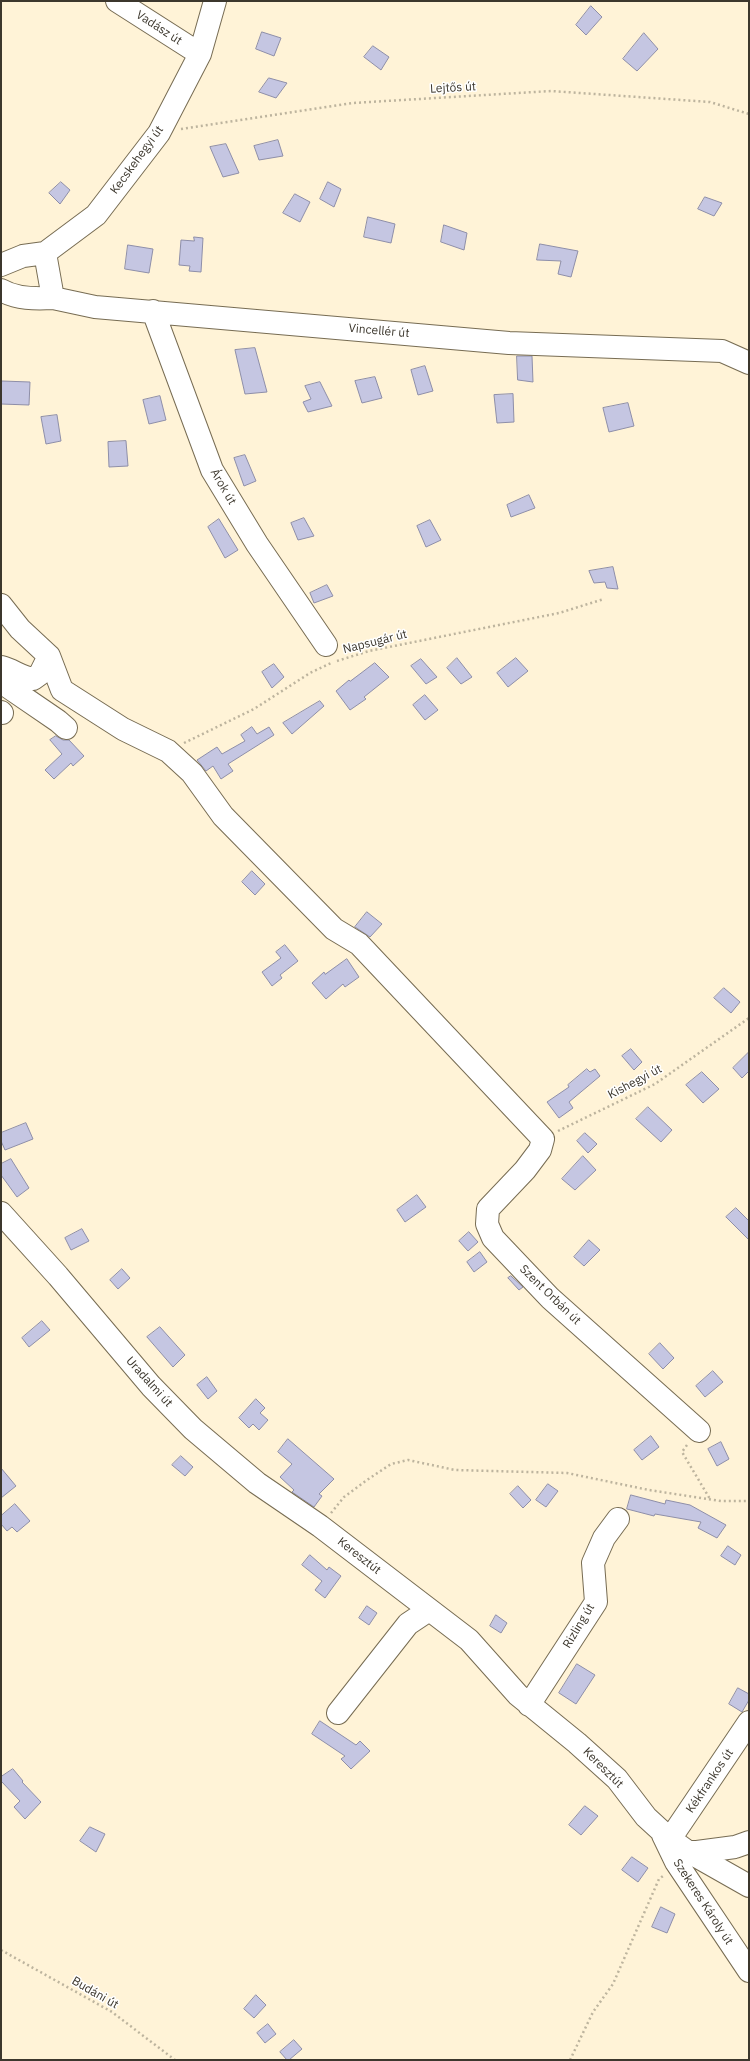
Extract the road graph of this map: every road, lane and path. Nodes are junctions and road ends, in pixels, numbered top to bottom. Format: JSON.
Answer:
{"nodes":[{"id":1,"x":117,"y":1,"type":"edge"},
{"id":2,"x":215,"y":1,"type":"edge"},
{"id":3,"x":200,"y":54,"type":"junction"},
{"id":4,"x":749,"y":114,"type":"edge"},
{"id":5,"x":158,"y":133,"type":"junction"},
{"id":6,"x":46,"y":253,"type":"junction"},
{"id":7,"x":1,"y":265,"type":"edge"},
{"id":8,"x":1,"y":290,"type":"edge"},
{"id":9,"x":53,"y":298,"type":"junction"},
{"id":10,"x":153,"y":311,"type":"junction"},
{"id":11,"x":749,"y":363,"type":"edge"},
{"id":12,"x":604,"y":599,"type":"dead end"},
{"id":13,"x":1,"y":605,"type":"edge"},
{"id":14,"x":326,"y":645,"type":"dead end"},
{"id":15,"x":49,"y":656,"type":"junction"},
{"id":16,"x":1,"y":667,"type":"edge"},
{"id":17,"x":1,"y":682,"type":"edge"},
{"id":18,"x":66,"y":728,"type":"dead end"},
{"id":19,"x":168,"y":751,"type":"junction"},
{"id":20,"x":749,"y":1018,"type":"edge"},
{"id":21,"x":543,"y":1138,"type":"junction"},
{"id":22,"x":1,"y":1214,"type":"edge"},
{"id":23,"x":699,"y":1431,"type":"joint"},
{"id":24,"x":710,"y":1499,"type":"junction"},
{"id":25,"x":749,"y":1501,"type":"edge"},
{"id":26,"x":618,"y":1520,"type":"dead end"},
{"id":27,"x":320,"y":1526,"type":"junction"},
{"id":28,"x":430,"y":1610,"type":"junction"},
{"id":29,"x":529,"y":1705,"type":"junction"},
{"id":30,"x":338,"y":1713,"type":"dead end"},
{"id":31,"x":749,"y":1722,"type":"edge"},
{"id":32,"x":665,"y":1834,"type":"junction"},
{"id":33,"x":749,"y":1842,"type":"edge"},
{"id":34,"x":682,"y":1857,"type":"junction"},
{"id":35,"x":749,"y":1886,"type":"edge"},
{"id":36,"x":1,"y":1950,"type":"edge"},
{"id":37,"x":749,"y":1971,"type":"edge"},
{"id":38,"x":175,"y":2060,"type":"edge"},
{"id":39,"x":570,"y":2060,"type":"edge"}],
"edges":[{"from":1,"to":3,"type":"street","name":"Vadász út"},
{"from":2,"to":3,"type":"street","name":"Kecskehegyi út"},
{"from":3,"to":5,"type":"street","name":"Kecskehegyi út"},
{"from":4,"to":5,"type":"path","name":"Lejtős út"},
{"from":5,"to":6,"type":"street","name":"Kecskehegyi út"},
{"from":6,"to":7,"type":"street"},
{"from":6,"to":9,"type":"street"},
{"from":8,"to":9,"type":"street","name":"Vincellér út"},
{"from":9,"to":10,"type":"street","name":"Vincellér út"},
{"from":10,"to":11,"type":"street","name":"Vincellér út"},
{"from":10,"to":14,"type":"street","name":"Árok út"},
{"from":12,"to":19,"type":"path","name":"Napsugár út"},
{"from":13,"to":15,"type":"street"},
{"from":15,"to":16,"type":"street"},
{"from":15,"to":19,"type":"street"},
{"from":17,"to":18,"type":"street"},
{"from":19,"to":21,"type":"street"},
{"from":20,"to":21,"type":"path","name":"Kishegyi út"},
{"from":21,"to":23,"type":"street","name":"Szent Orbán út"},
{"from":22,"to":27,"type":"street","name":"Uradalmi út"},
{"from":23,"to":24,"type":"path"},
{"from":24,"to":25,"type":"path"},
{"from":24,"to":27,"type":"path"},
{"from":26,"to":29,"type":"street","name":"Rizling út"},
{"from":27,"to":28,"type":"street","name":"Keresztút"},
{"from":28,"to":29,"type":"street","name":"Keresztút"},
{"from":28,"to":30,"type":"street"},
{"from":29,"to":32,"type":"street","name":"Keresztút"},
{"from":31,"to":32,"type":"street","name":"Kékfrankos út"},
{"from":32,"to":34,"type":"street","name":"Szekeres Károly út"},
{"from":33,"to":34,"type":"street"},
{"from":34,"to":35,"type":"street"},
{"from":34,"to":37,"type":"street","name":"Szekeres Károly út"},
{"from":34,"to":39,"type":"path"},
{"from":36,"to":38,"type":"path","name":"Budáni út"}]}
